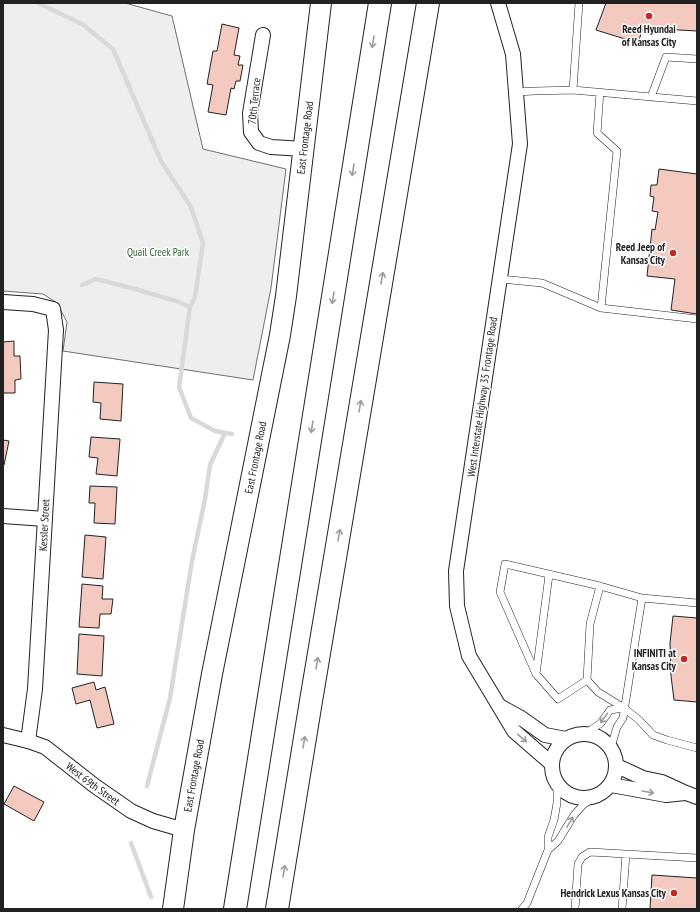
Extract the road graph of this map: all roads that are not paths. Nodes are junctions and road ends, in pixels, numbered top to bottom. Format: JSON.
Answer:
{"nodes":[{"id":1,"x":321,"y":3,"type":"edge"},
{"id":2,"x":380,"y":3,"type":"edge"},
{"id":3,"x":428,"y":3,"type":"edge"},
{"id":4,"x":498,"y":3,"type":"edge"},
{"id":5,"x":580,"y":3,"type":"edge"},
{"id":6,"x":263,"y":35,"type":"dead end"},
{"id":7,"x":697,"y":59,"type":"edge"},
{"id":8,"x":573,"y":90,"type":"junction"},
{"id":9,"x":516,"y":92,"type":"junction"},
{"id":10,"x":600,"y":92,"type":"junction"},
{"id":11,"x":651,"y":97,"type":"junction"},
{"id":12,"x":697,"y":101,"type":"edge"},
{"id":13,"x":304,"y":149,"type":"junction"},
{"id":14,"x":500,"y":278,"type":"junction"},
{"id":15,"x":3,"y":302,"type":"edge"},
{"id":16,"x":601,"y":308,"type":"junction"},
{"id":17,"x":697,"y":319,"type":"edge"},
{"id":18,"x":3,"y":516,"type":"edge"},
{"id":19,"x":45,"y":518,"type":"junction"},
{"id":20,"x":549,"y":575,"type":"junction"},
{"id":21,"x":600,"y":586,"type":"junction"},
{"id":22,"x":642,"y":598,"type":"junction"},
{"id":23,"x":697,"y":603,"type":"edge"},
{"id":24,"x":536,"y":674,"type":"junction"},
{"id":25,"x":587,"y":680,"type":"junction"},
{"id":26,"x":500,"y":707,"type":"junction"},
{"id":27,"x":624,"y":708,"type":"junction"},
{"id":28,"x":585,"y":734,"type":"junction"},
{"id":29,"x":3,"y":735,"type":"edge"},
{"id":30,"x":566,"y":739,"type":"junction"},
{"id":31,"x":28,"y":741,"type":"junction"},
{"id":32,"x":611,"y":747,"type":"junction"},
{"id":33,"x":697,"y":748,"type":"edge"},
{"id":34,"x":552,"y":764,"type":"junction"},
{"id":35,"x":617,"y":766,"type":"junction"},
{"id":36,"x":557,"y":784,"type":"junction"},
{"id":37,"x":611,"y":785,"type":"junction"},
{"id":38,"x":691,"y":795,"type":"edge"},
{"id":39,"x":594,"y":797,"type":"junction"},
{"id":40,"x":184,"y":830,"type":"junction"},
{"id":41,"x":548,"y":850,"type":"junction"},
{"id":42,"x":626,"y":854,"type":"junction"},
{"id":43,"x":697,"y":858,"type":"edge"},
{"id":44,"x":173,"y":909,"type":"edge"},
{"id":45,"x":234,"y":909,"type":"edge"},
{"id":46,"x":277,"y":909,"type":"edge"},
{"id":47,"x":522,"y":909,"type":"edge"},
{"id":48,"x":575,"y":909,"type":"edge"},
{"id":49,"x":622,"y":909,"type":"edge"}],
"edges":[{"from":1,"to":13,"type":"street","name":"East Frontage Road"},
{"from":2,"to":45,"type":"highway","one_way":true},
{"from":46,"to":3,"type":"highway","one_way":true},
{"from":4,"to":9,"type":"street","name":"West Interstate Highway 35 Frontage Road"},
{"from":5,"to":8,"type":"lane"},
{"from":6,"to":13,"type":"street","name":"70th Terrace"},
{"from":7,"to":11,"type":"lane"},
{"from":8,"to":9,"type":"lane"},
{"from":8,"to":10,"type":"lane"},
{"from":9,"to":14,"type":"street","name":"West Interstate Highway 35 Frontage Road"},
{"from":10,"to":11,"type":"lane"},
{"from":10,"to":16,"type":"lane"},
{"from":11,"to":12,"type":"lane"},
{"from":13,"to":40,"type":"street","name":"East Frontage Road"},
{"from":14,"to":16,"type":"lane"},
{"from":14,"to":26,"type":"street","name":"West Interstate Highway 35 Frontage Road"},
{"from":15,"to":19,"type":"street","name":"Kessler Street"},
{"from":16,"to":17,"type":"lane"},
{"from":18,"to":19,"type":"street"},
{"from":19,"to":31,"type":"street","name":"Kessler Street"},
{"from":20,"to":21,"type":"lane"},
{"from":20,"to":24,"type":"lane"},
{"from":20,"to":24,"type":"lane"},
{"from":21,"to":22,"type":"lane"},
{"from":21,"to":25,"type":"lane"},
{"from":22,"to":23,"type":"lane"},
{"from":22,"to":27,"type":"lane"},
{"from":24,"to":25,"type":"lane"},
{"from":25,"to":27,"type":"lane"},
{"from":26,"to":30,"type":"street"},
{"from":26,"to":34,"type":"street","name":"West Interstate Highway 35 Frontage Road","one_way":true},
{"from":27,"to":28,"type":"lane","one_way":true},
{"from":27,"to":32,"type":"lane"},
{"from":27,"to":33,"type":"lane"},
{"from":28,"to":30,"type":"street"},
{"from":28,"to":32,"type":"street"},
{"from":29,"to":31,"type":"street","name":"West 69th Street"},
{"from":30,"to":34,"type":"street"},
{"from":31,"to":40,"type":"street","name":"West 69th Street"},
{"from":32,"to":35,"type":"street"},
{"from":34,"to":36,"type":"street"},
{"from":35,"to":37,"type":"street"},
{"from":35,"to":38,"type":"street"},
{"from":36,"to":39,"type":"street"},
{"from":36,"to":41,"type":"lane"},
{"from":37,"to":38,"type":"street","one_way":true},
{"from":37,"to":39,"type":"street"},
{"from":41,"to":39,"type":"lane","one_way":true},
{"from":40,"to":44,"type":"street","name":"East Frontage Road"},
{"from":41,"to":47,"type":"lane"},
{"from":42,"to":43,"type":"lane"},
{"from":42,"to":48,"type":"lane"},
{"from":42,"to":49,"type":"lane"}]}
